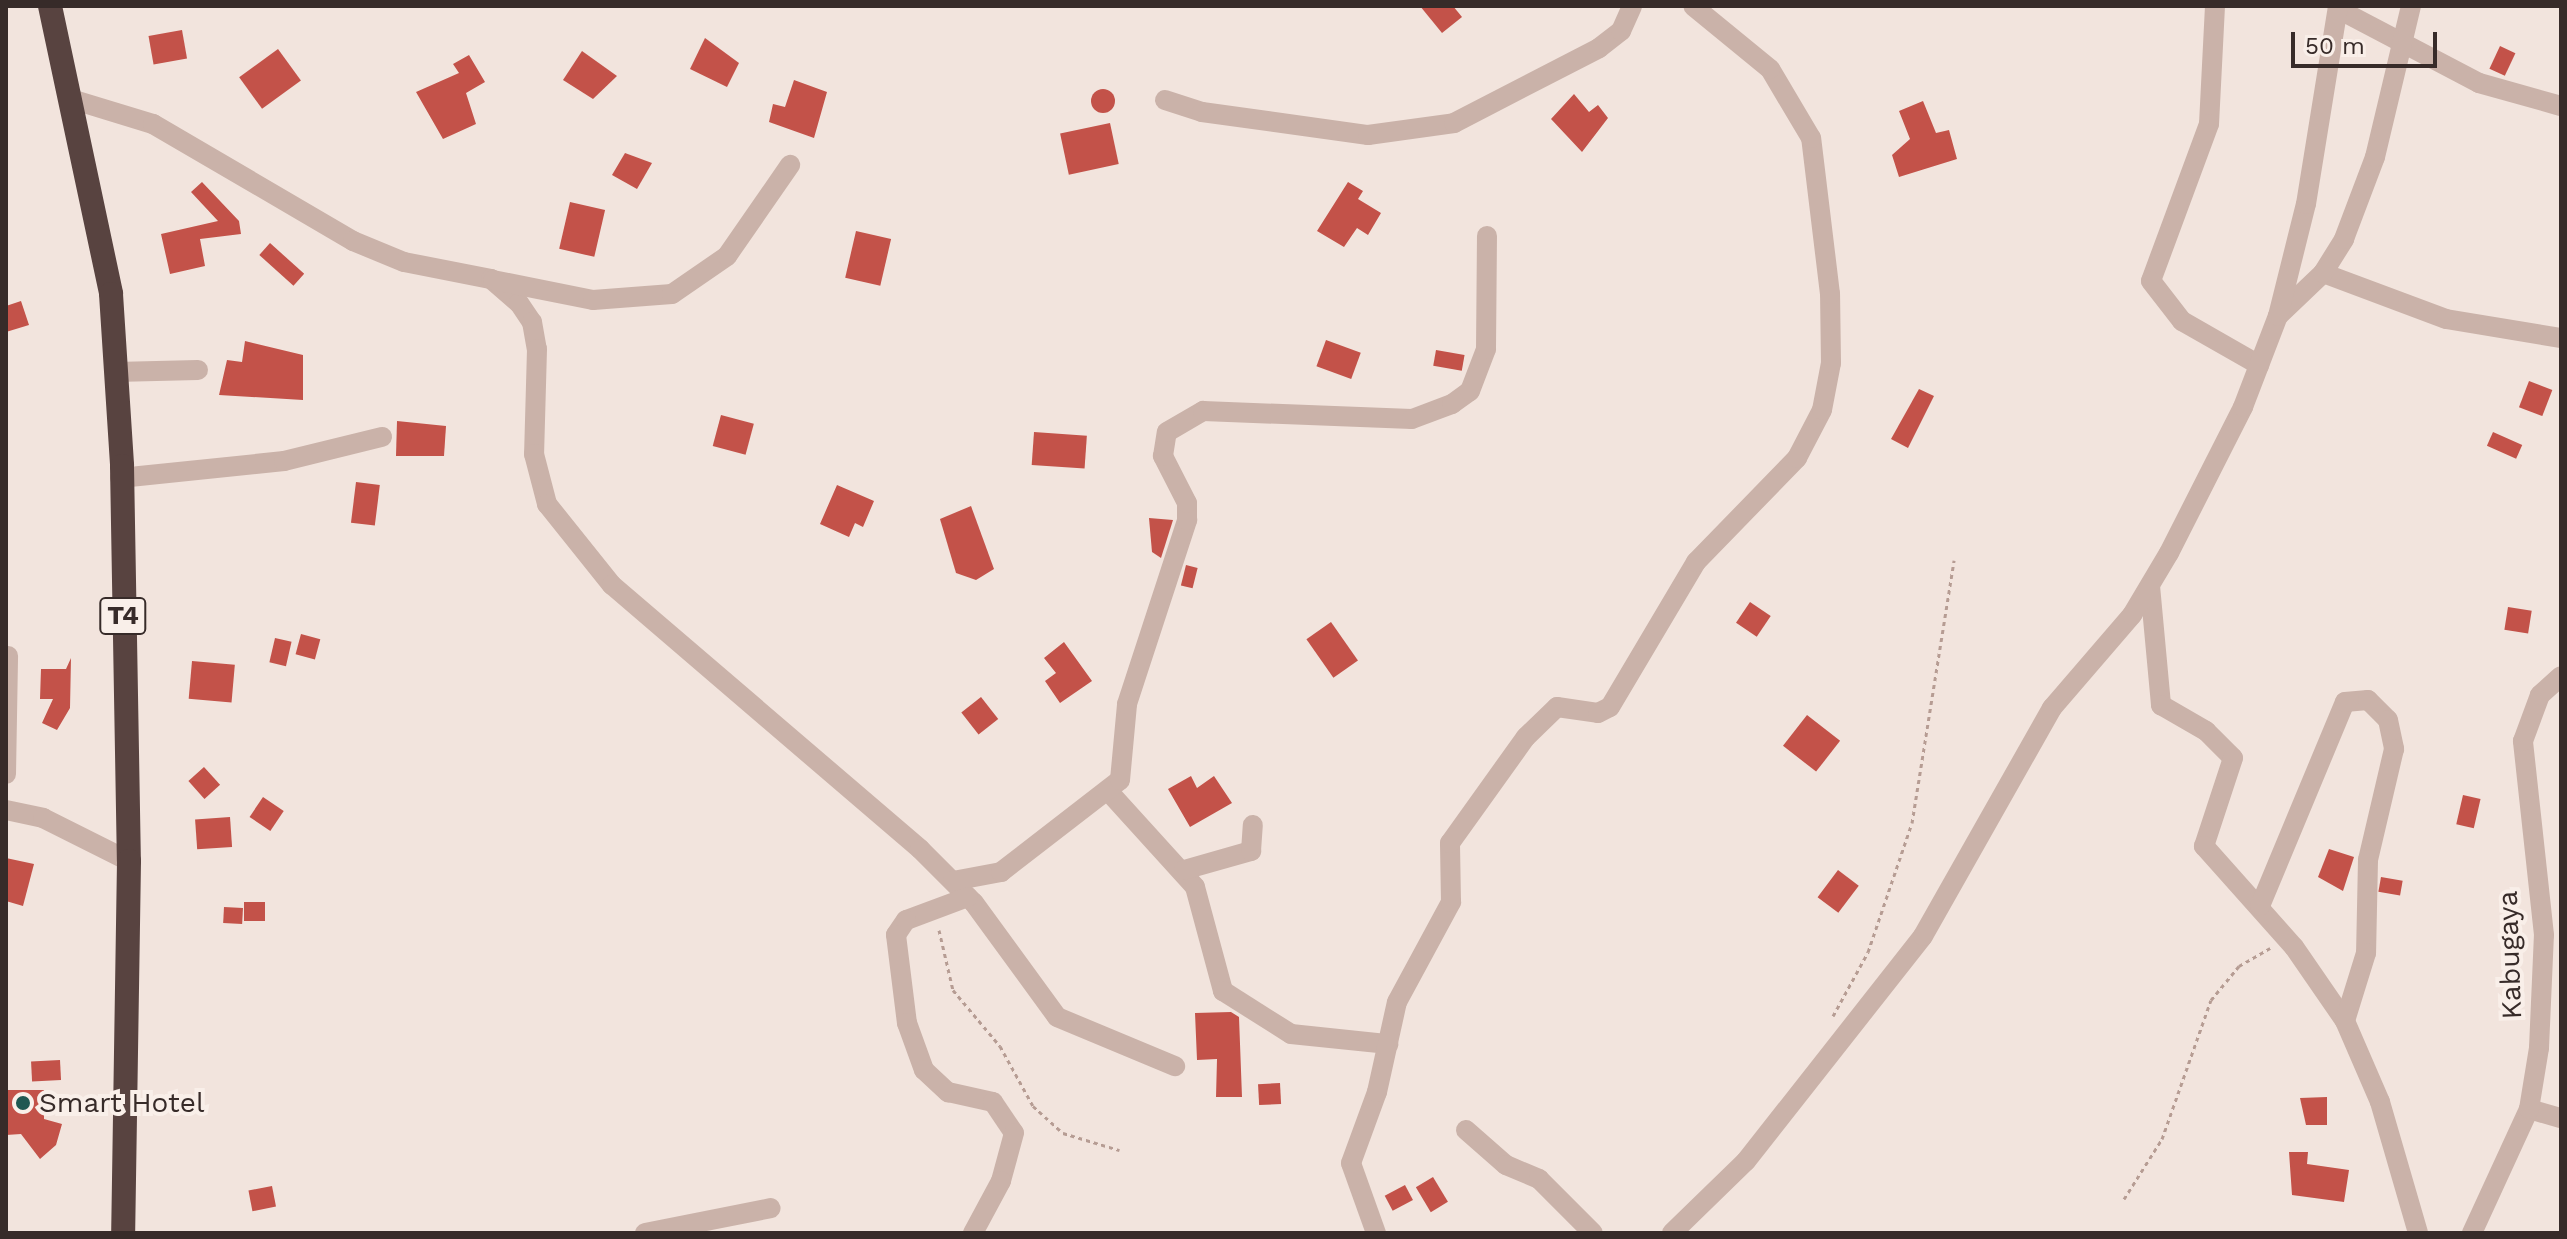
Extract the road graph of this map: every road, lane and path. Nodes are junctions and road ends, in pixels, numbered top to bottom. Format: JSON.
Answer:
{"nodes":[{"id":1,"x":50,"y":6,"type":"edge"},
{"id":2,"x":1632,"y":6,"type":"edge"},
{"id":3,"x":1693,"y":6,"type":"edge"},
{"id":4,"x":2215,"y":6,"type":"edge"},
{"id":5,"x":2411,"y":6,"type":"edge"},
{"id":6,"x":2338,"y":7,"type":"edge"},
{"id":7,"x":2401,"y":40,"type":"junction"},
{"id":8,"x":71,"y":99,"type":"junction"},
{"id":9,"x":1165,"y":100,"type":"dead end"},
{"id":10,"x":2561,"y":106,"type":"edge"},
{"id":11,"x":790,"y":165,"type":"dead end"},
{"id":12,"x":1487,"y":236,"type":"dead end"},
{"id":13,"x":2323,"y":273,"type":"junction"},
{"id":14,"x":491,"y":279,"type":"junction"},
{"id":15,"x":2278,"y":316,"type":"junction"},
{"id":16,"x":2561,"y":338,"type":"edge"},
{"id":17,"x":2259,"y":365,"type":"junction"},
{"id":18,"x":198,"y":370,"type":"dead end"},
{"id":19,"x":115,"y":372,"type":"junction"},
{"id":20,"x":382,"y":437,"type":"dead end"},
{"id":21,"x":120,"y":478,"type":"junction"},
{"id":22,"x":1954,"y":560,"type":"dead end"},
{"id":23,"x":2150,"y":586,"type":"junction"},
{"id":24,"x":8,"y":656,"type":"dead end"},
{"id":25,"x":2561,"y":676,"type":"edge"},
{"id":26,"x":6,"y":774,"type":"edge"},
{"id":27,"x":1109,"y":792,"type":"junction"},
{"id":28,"x":6,"y":810,"type":"edge"},
{"id":29,"x":1253,"y":825,"type":"dead end"},
{"id":30,"x":129,"y":861,"type":"junction"},
{"id":31,"x":1184,"y":870,"type":"junction"},
{"id":32,"x":953,"y":881,"type":"junction"},
{"id":33,"x":968,"y":897,"type":"junction"},
{"id":34,"x":2260,"y":906,"type":"junction"},
{"id":35,"x":937,"y":911,"type":"junction"},
{"id":36,"x":2294,"y":947,"type":"junction"},
{"id":37,"x":2345,"y":1021,"type":"junction"},
{"id":38,"x":1829,"y":1026,"type":"dead end"},
{"id":39,"x":1388,"y":1044,"type":"junction"},
{"id":40,"x":1175,"y":1066,"type":"dead end"},
{"id":41,"x":2529,"y":1109,"type":"junction"},
{"id":42,"x":2561,"y":1118,"type":"edge"},
{"id":43,"x":1466,"y":1130,"type":"dead end"},
{"id":44,"x":1119,"y":1150,"type":"dead end"},
{"id":45,"x":2124,"y":1199,"type":"dead end"},
{"id":46,"x":771,"y":1208,"type":"dead end"},
{"id":47,"x":123,"y":1233,"type":"edge"},
{"id":48,"x":645,"y":1233,"type":"edge"},
{"id":49,"x":973,"y":1233,"type":"edge"},
{"id":50,"x":1376,"y":1233,"type":"edge"},
{"id":51,"x":1593,"y":1233,"type":"edge"},
{"id":52,"x":1672,"y":1233,"type":"edge"},
{"id":53,"x":2418,"y":1233,"type":"edge"},
{"id":54,"x":2472,"y":1233,"type":"edge"}],
"edges":[{"from":1,"to":8,"type":"highway","number":"T4"},
{"from":2,"to":9,"type":"street"},
{"from":3,"to":39,"type":"street"},
{"from":4,"to":17,"type":"street"},
{"from":5,"to":7,"type":"street"},
{"from":6,"to":7,"type":"street"},
{"from":6,"to":15,"type":"street"},
{"from":7,"to":10,"type":"street"},
{"from":7,"to":13,"type":"street"},
{"from":8,"to":14,"type":"street"},
{"from":8,"to":19,"type":"highway","number":"T4"},
{"from":11,"to":14,"type":"street"},
{"from":12,"to":27,"type":"street"},
{"from":13,"to":15,"type":"street"},
{"from":13,"to":16,"type":"street"},
{"from":14,"to":32,"type":"street"},
{"from":15,"to":17,"type":"street"},
{"from":17,"to":23,"type":"street"},
{"from":18,"to":19,"type":"street"},
{"from":19,"to":21,"type":"highway","number":"T4"},
{"from":20,"to":21,"type":"street"},
{"from":21,"to":30,"type":"highway","number":"T4"},
{"from":22,"to":38,"type":"path"},
{"from":23,"to":34,"type":"street"},
{"from":23,"to":52,"type":"street"},
{"from":24,"to":26,"type":"street"},
{"from":25,"to":41,"type":"street","name":"Kabugaya"},
{"from":27,"to":31,"type":"street"},
{"from":27,"to":32,"type":"street"},
{"from":28,"to":30,"type":"street"},
{"from":29,"to":31,"type":"street"},
{"from":30,"to":47,"type":"highway","number":"T4"},
{"from":31,"to":39,"type":"street"},
{"from":32,"to":33,"type":"street"},
{"from":33,"to":35,"type":"street"},
{"from":33,"to":40,"type":"street"},
{"from":34,"to":36,"type":"street"},
{"from":34,"to":37,"type":"street"},
{"from":35,"to":44,"type":"path"},
{"from":35,"to":49,"type":"street"},
{"from":36,"to":37,"type":"street"},
{"from":36,"to":45,"type":"path"},
{"from":37,"to":53,"type":"street"},
{"from":39,"to":50,"type":"street"},
{"from":41,"to":42,"type":"street"},
{"from":41,"to":54,"type":"street","name":"Kabugaya"},
{"from":43,"to":51,"type":"street"},
{"from":46,"to":48,"type":"street"}]}
